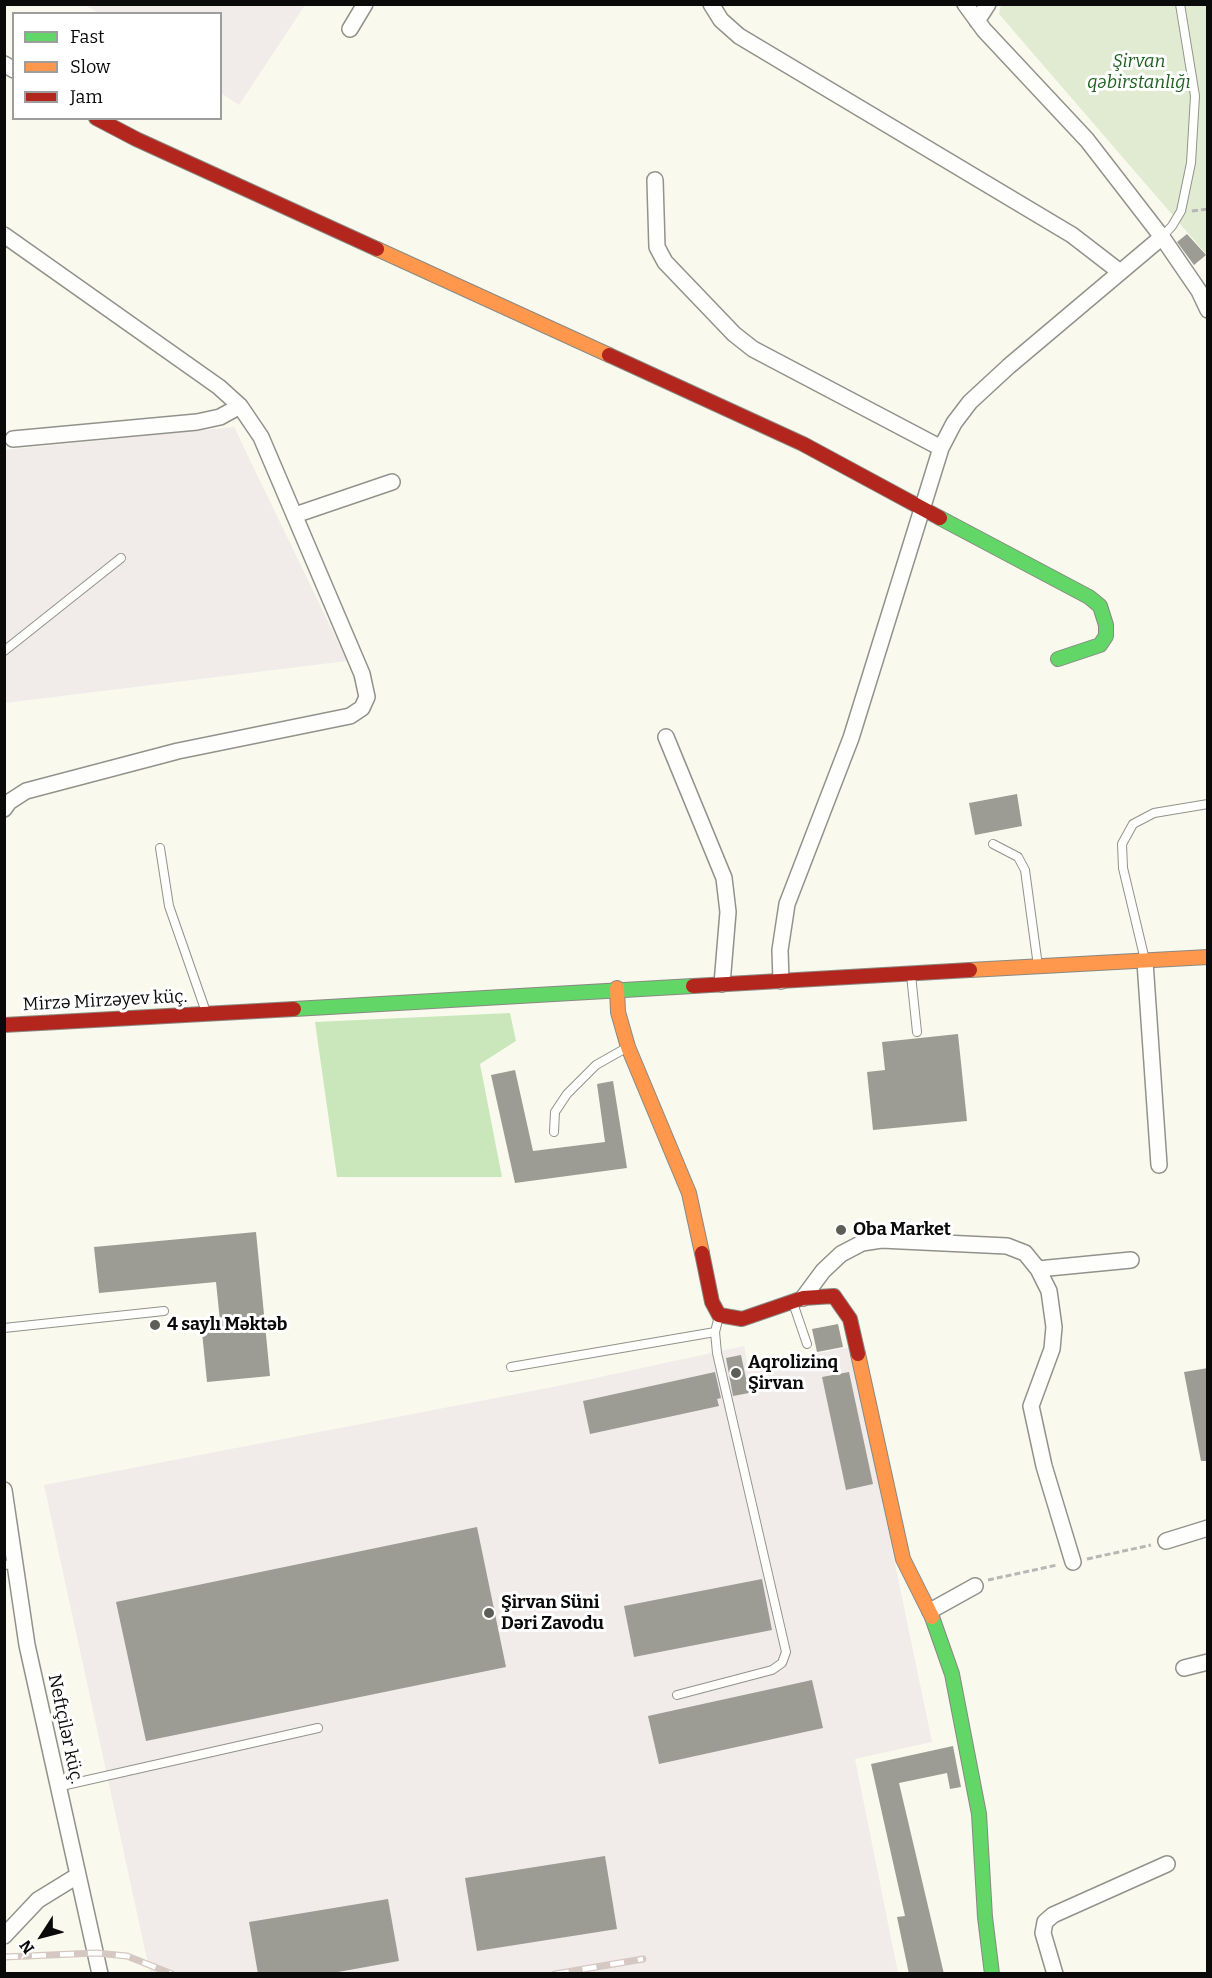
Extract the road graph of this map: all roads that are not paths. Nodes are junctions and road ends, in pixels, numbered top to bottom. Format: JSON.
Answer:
{"nodes":[{"id":1,"x":365,"y":4,"type":"edge"},
{"id":2,"x":711,"y":4,"type":"edge"},
{"id":3,"x":965,"y":4,"type":"edge"},
{"id":4,"x":988,"y":4,"type":"edge"},
{"id":5,"x":1180,"y":4,"type":"edge"},
{"id":6,"x":977,"y":21,"type":"junction"},
{"id":7,"x":350,"y":29,"type":"dead end"},
{"id":8,"x":100,"y":120,"type":"edge"},
{"id":9,"x":655,"y":180,"type":"dead end"},
{"id":10,"x":4,"y":235,"type":"edge"},
{"id":11,"x":1162,"y":237,"type":"junction"},
{"id":12,"x":1120,"y":272,"type":"junction"},
{"id":13,"x":1208,"y":310,"type":"edge"},
{"id":14,"x":240,"y":406,"type":"junction"},
{"id":15,"x":14,"y":439,"type":"dead end"},
{"id":16,"x":941,"y":448,"type":"junction"},
{"id":17,"x":392,"y":482,"type":"dead end"},
{"id":18,"x":923,"y":507,"type":"junction"},
{"id":19,"x":295,"y":515,"type":"junction"},
{"id":20,"x":121,"y":558,"type":"dead end"},
{"id":21,"x":4,"y":651,"type":"edge"},
{"id":22,"x":1058,"y":659,"type":"dead end"},
{"id":23,"x":666,"y":738,"type":"dead end"},
{"id":24,"x":6,"y":802,"type":"edge"},
{"id":25,"x":1208,"y":804,"type":"edge"},
{"id":26,"x":993,"y":844,"type":"dead end"},
{"id":27,"x":160,"y":848,"type":"dead end"},
{"id":28,"x":1208,"y":957,"type":"edge"},
{"id":29,"x":1145,"y":962,"type":"junction"},
{"id":30,"x":1038,"y":967,"type":"junction"},
{"id":31,"x":911,"y":974,"type":"junction"},
{"id":32,"x":781,"y":981,"type":"junction"},
{"id":33,"x":722,"y":984,"type":"junction"},
{"id":34,"x":616,"y":988,"type":"junction"},
{"id":35,"x":207,"y":1013,"type":"junction"},
{"id":36,"x":4,"y":1025,"type":"edge"},
{"id":37,"x":917,"y":1032,"type":"dead end"},
{"id":38,"x":628,"y":1047,"type":"junction"},
{"id":39,"x":554,"y":1132,"type":"dead end"},
{"id":40,"x":1159,"y":1165,"type":"dead end"},
{"id":41,"x":1131,"y":1260,"type":"dead end"},
{"id":42,"x":1038,"y":1269,"type":"junction"},
{"id":43,"x":798,"y":1300,"type":"junction"},
{"id":44,"x":165,"y":1311,"type":"dead end"},
{"id":45,"x":719,"y":1315,"type":"junction"},
{"id":46,"x":4,"y":1328,"type":"edge"},
{"id":47,"x":715,"y":1332,"type":"junction"},
{"id":48,"x":807,"y":1344,"type":"dead end"},
{"id":49,"x":511,"y":1367,"type":"dead end"},
{"id":50,"x":4,"y":1490,"type":"edge"},
{"id":51,"x":1208,"y":1528,"type":"edge"},
{"id":52,"x":1166,"y":1541,"type":"dead end"},
{"id":53,"x":1073,"y":1562,"type":"dead end"},
{"id":54,"x":9,"y":1565,"type":"edge"},
{"id":55,"x":975,"y":1586,"type":"dead end"},
{"id":56,"x":930,"y":1611,"type":"junction"},
{"id":57,"x":1208,"y":1662,"type":"edge"},
{"id":58,"x":1184,"y":1668,"type":"dead end"},
{"id":59,"x":677,"y":1695,"type":"dead end"},
{"id":60,"x":318,"y":1728,"type":"dead end"},
{"id":61,"x":57,"y":1787,"type":"junction"},
{"id":62,"x":1167,"y":1864,"type":"dead end"},
{"id":63,"x":77,"y":1876,"type":"junction"},
{"id":64,"x":4,"y":1936,"type":"edge"},
{"id":65,"x":100,"y":1974,"type":"edge"},
{"id":66,"x":992,"y":1974,"type":"edge"},
{"id":67,"x":1055,"y":1974,"type":"edge"}],
"edges":[{"from":1,"to":7,"type":"street"},
{"from":2,"to":12,"type":"street"},
{"from":3,"to":6,"type":"street"},
{"from":4,"to":6,"type":"street"},
{"from":5,"to":11,"type":"lane"},
{"from":6,"to":11,"type":"street"},
{"from":8,"to":18,"type":"street"},
{"from":9,"to":16,"type":"street"},
{"from":10,"to":14,"type":"street"},
{"from":11,"to":12,"type":"street"},
{"from":11,"to":13,"type":"street"},
{"from":12,"to":16,"type":"street"},
{"from":14,"to":15,"type":"street"},
{"from":14,"to":19,"type":"street"},
{"from":16,"to":18,"type":"street"},
{"from":17,"to":19,"type":"street"},
{"from":18,"to":22,"type":"street"},
{"from":18,"to":32,"type":"street"},
{"from":19,"to":24,"type":"street"},
{"from":20,"to":21,"type":"lane"},
{"from":23,"to":33,"type":"street"},
{"from":25,"to":29,"type":"lane"},
{"from":26,"to":30,"type":"lane"},
{"from":27,"to":35,"type":"lane"},
{"from":28,"to":29,"type":"street","name":"Mirzə Mirzəyev küç."},
{"from":29,"to":30,"type":"street","name":"Mirzə Mirzəyev küç."},
{"from":29,"to":40,"type":"street"},
{"from":30,"to":31,"type":"street","name":"Mirzə Mirzəyev küç."},
{"from":31,"to":32,"type":"street","name":"Mirzə Mirzəyev küç."},
{"from":31,"to":37,"type":"lane"},
{"from":32,"to":33,"type":"street","name":"Mirzə Mirzəyev küç."},
{"from":33,"to":34,"type":"street","name":"Mirzə Mirzəyev küç."},
{"from":34,"to":35,"type":"street","name":"Mirzə Mirzəyev küç."},
{"from":34,"to":38,"type":"street"},
{"from":35,"to":36,"type":"street","name":"Mirzə Mirzəyev küç."},
{"from":38,"to":39,"type":"lane"},
{"from":38,"to":45,"type":"street"},
{"from":41,"to":42,"type":"street"},
{"from":42,"to":43,"type":"street"},
{"from":42,"to":53,"type":"street"},
{"from":43,"to":45,"type":"street"},
{"from":43,"to":48,"type":"lane"},
{"from":43,"to":56,"type":"street"},
{"from":44,"to":46,"type":"lane"},
{"from":45,"to":47,"type":"lane"},
{"from":47,"to":49,"type":"lane"},
{"from":47,"to":59,"type":"lane"},
{"from":50,"to":54,"type":"street","name":"Neftçilər küç."},
{"from":51,"to":52,"type":"street"},
{"from":54,"to":61,"type":"street","name":"Neftçilər küç."},
{"from":55,"to":56,"type":"street"},
{"from":56,"to":66,"type":"street"},
{"from":57,"to":58,"type":"street"},
{"from":60,"to":61,"type":"lane"},
{"from":61,"to":63,"type":"street","name":"Neftçilər küç."},
{"from":62,"to":67,"type":"street"},
{"from":63,"to":64,"type":"street"},
{"from":63,"to":65,"type":"street","name":"Neftçilər küç."}]}
